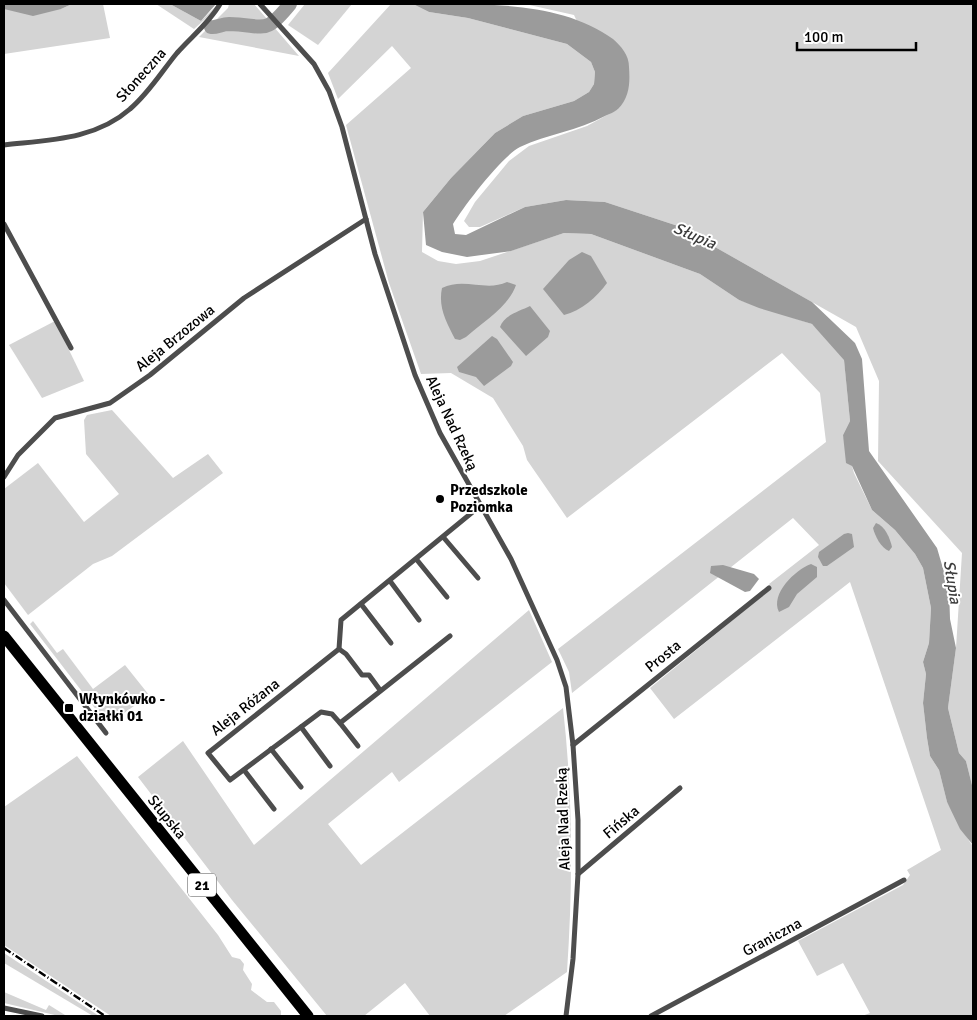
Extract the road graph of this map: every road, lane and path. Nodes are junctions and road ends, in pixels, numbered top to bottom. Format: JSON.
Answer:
{"nodes":[{"id":1,"x":220,"y":4,"type":"edge"},
{"id":2,"x":260,"y":4,"type":"edge"},
{"id":3,"x":4,"y":145,"type":"edge"},
{"id":4,"x":366,"y":219,"type":"junction"},
{"id":5,"x":4,"y":224,"type":"edge"},
{"id":6,"x":71,"y":348,"type":"dead end"},
{"id":7,"x":4,"y":474,"type":"edge"},
{"id":8,"x":480,"y":506,"type":"junction"},
{"id":9,"x":444,"y":538,"type":"junction"},
{"id":10,"x":417,"y":560,"type":"junction"},
{"id":11,"x":478,"y":578,"type":"dead end"},
{"id":12,"x":390,"y":581,"type":"junction"},
{"id":13,"x":769,"y":588,"type":"dead end"},
{"id":14,"x":447,"y":597,"type":"dead end"},
{"id":15,"x":4,"y":600,"type":"edge"},
{"id":16,"x":361,"y":604,"type":"junction"},
{"id":17,"x":420,"y":620,"type":"dead end"},
{"id":18,"x":4,"y":636,"type":"edge"},
{"id":19,"x":450,"y":636,"type":"dead end"},
{"id":20,"x":391,"y":643,"type":"dead end"},
{"id":21,"x":339,"y":649,"type":"junction"},
{"id":22,"x":380,"y":690,"type":"junction"},
{"id":23,"x":340,"y":722,"type":"junction"},
{"id":24,"x":301,"y":727,"type":"junction"},
{"id":25,"x":106,"y":733,"type":"dead end"},
{"id":26,"x":573,"y":745,"type":"junction"},
{"id":27,"x":358,"y":746,"type":"dead end"},
{"id":28,"x":271,"y":749,"type":"junction"},
{"id":29,"x":330,"y":766,"type":"dead end"},
{"id":30,"x":244,"y":770,"type":"junction"},
{"id":31,"x":301,"y":787,"type":"dead end"},
{"id":32,"x":680,"y":788,"type":"dead end"},
{"id":33,"x":274,"y":809,"type":"dead end"},
{"id":34,"x":578,"y":874,"type":"junction"},
{"id":35,"x":904,"y":880,"type":"dead end"},
{"id":36,"x":4,"y":1008,"type":"edge"},
{"id":37,"x":42,"y":1016,"type":"edge"},
{"id":38,"x":308,"y":1016,"type":"edge"},
{"id":39,"x":566,"y":1016,"type":"edge"},
{"id":40,"x":651,"y":1016,"type":"edge"}],
"edges":[{"from":1,"to":3,"type":"street","name":"Słoneczna"},
{"from":2,"to":4,"type":"street","name":"Aleja Nad Rzeką"},
{"from":4,"to":7,"type":"street","name":"Aleja Brzozowa"},
{"from":4,"to":8,"type":"street","name":"Aleja Nad Rzeką"},
{"from":5,"to":6,"type":"street"},
{"from":8,"to":9,"type":"street"},
{"from":8,"to":26,"type":"street","name":"Aleja Nad Rzeką"},
{"from":9,"to":10,"type":"street"},
{"from":9,"to":11,"type":"street"},
{"from":10,"to":12,"type":"street"},
{"from":10,"to":14,"type":"street"},
{"from":12,"to":16,"type":"street"},
{"from":12,"to":17,"type":"street"},
{"from":13,"to":26,"type":"street","name":"Prosta"},
{"from":15,"to":25,"type":"street"},
{"from":16,"to":20,"type":"street"},
{"from":16,"to":21,"type":"street"},
{"from":18,"to":38,"type":"main road","name":"Słupska","number":"21"},
{"from":19,"to":22,"type":"street"},
{"from":21,"to":22,"type":"street"},
{"from":21,"to":30,"type":"street","name":"Aleja Różana"},
{"from":22,"to":23,"type":"street"},
{"from":23,"to":24,"type":"street","name":"Aleja Różana"},
{"from":23,"to":27,"type":"street"},
{"from":24,"to":28,"type":"street","name":"Aleja Różana"},
{"from":24,"to":29,"type":"street"},
{"from":26,"to":34,"type":"street","name":"Aleja Nad Rzeką"},
{"from":28,"to":30,"type":"street","name":"Aleja Różana"},
{"from":28,"to":31,"type":"street"},
{"from":30,"to":33,"type":"street"},
{"from":32,"to":34,"type":"street","name":"Fińska"},
{"from":34,"to":39,"type":"street","name":"Aleja Nad Rzeką"},
{"from":35,"to":40,"type":"street","name":"Graniczna"},
{"from":36,"to":37,"type":"street"}]}
